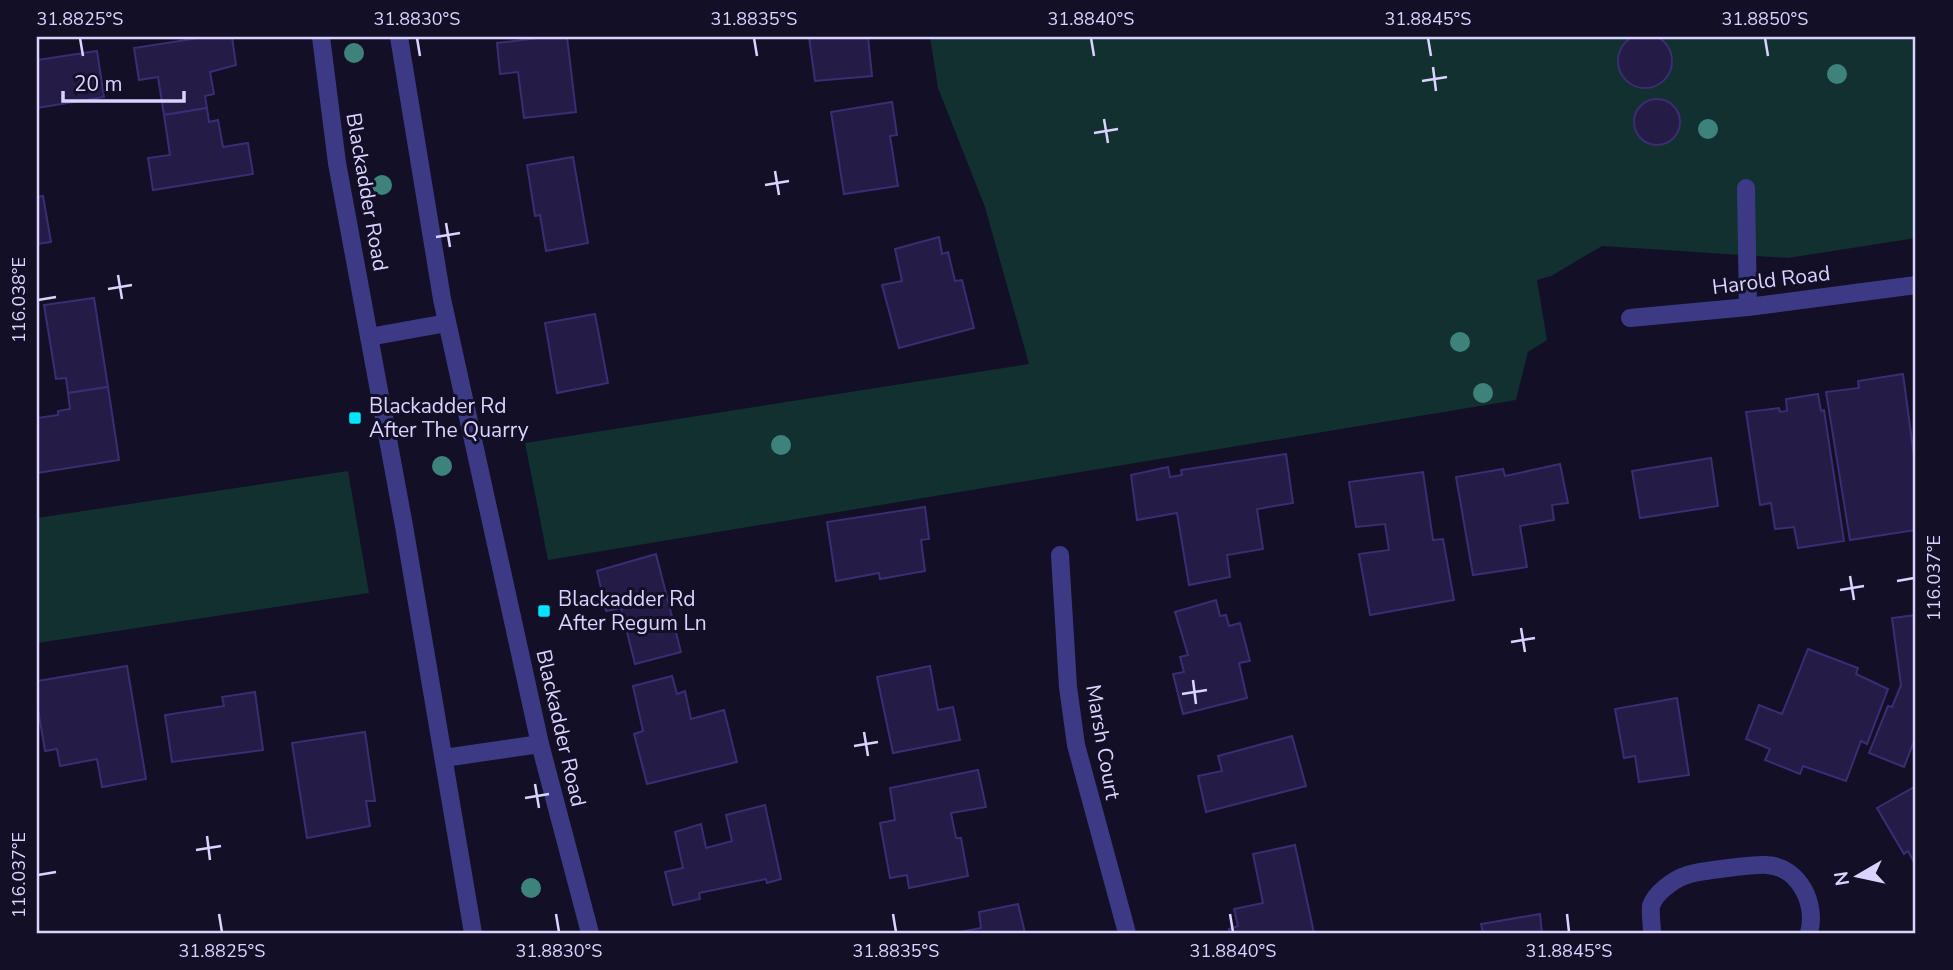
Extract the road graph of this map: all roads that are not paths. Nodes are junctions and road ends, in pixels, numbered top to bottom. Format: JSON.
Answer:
{"nodes":[{"id":1,"x":321,"y":37,"type":"edge"},
{"id":2,"x":399,"y":37,"type":"edge"},
{"id":3,"x":1746,"y":188,"type":"dead end"},
{"id":4,"x":1916,"y":285,"type":"edge"},
{"id":5,"x":1748,"y":307,"type":"junction"},
{"id":6,"x":1630,"y":318,"type":"dead end"},
{"id":7,"x":447,"y":323,"type":"junction"},
{"id":8,"x":369,"y":337,"type":"junction"},
{"id":9,"x":1060,"y":555,"type":"dead end"},
{"id":10,"x":540,"y":744,"type":"junction"},
{"id":11,"x":444,"y":758,"type":"junction"},
{"id":12,"x":473,"y":933,"type":"edge"},
{"id":13,"x":590,"y":933,"type":"edge"},
{"id":14,"x":1126,"y":933,"type":"edge"},
{"id":15,"x":1652,"y":933,"type":"edge"},
{"id":16,"x":1809,"y":933,"type":"edge"}],
"edges":[{"from":1,"to":8,"type":"street","name":"Blackadder Road"},
{"from":2,"to":7,"type":"street","name":"Blackadder Road"},
{"from":3,"to":5,"type":"street"},
{"from":4,"to":5,"type":"street","name":"Harold Road"},
{"from":5,"to":6,"type":"street","name":"Harold Road"},
{"from":7,"to":8,"type":"street"},
{"from":7,"to":10,"type":"street","name":"Blackadder Road"},
{"from":8,"to":11,"type":"street","name":"Blackadder Road"},
{"from":9,"to":14,"type":"street","name":"Marsh Court"},
{"from":10,"to":11,"type":"street"},
{"from":10,"to":13,"type":"street","name":"Blackadder Road"},
{"from":11,"to":12,"type":"street","name":"Blackadder Road"},
{"from":15,"to":16,"type":"street"}]}
